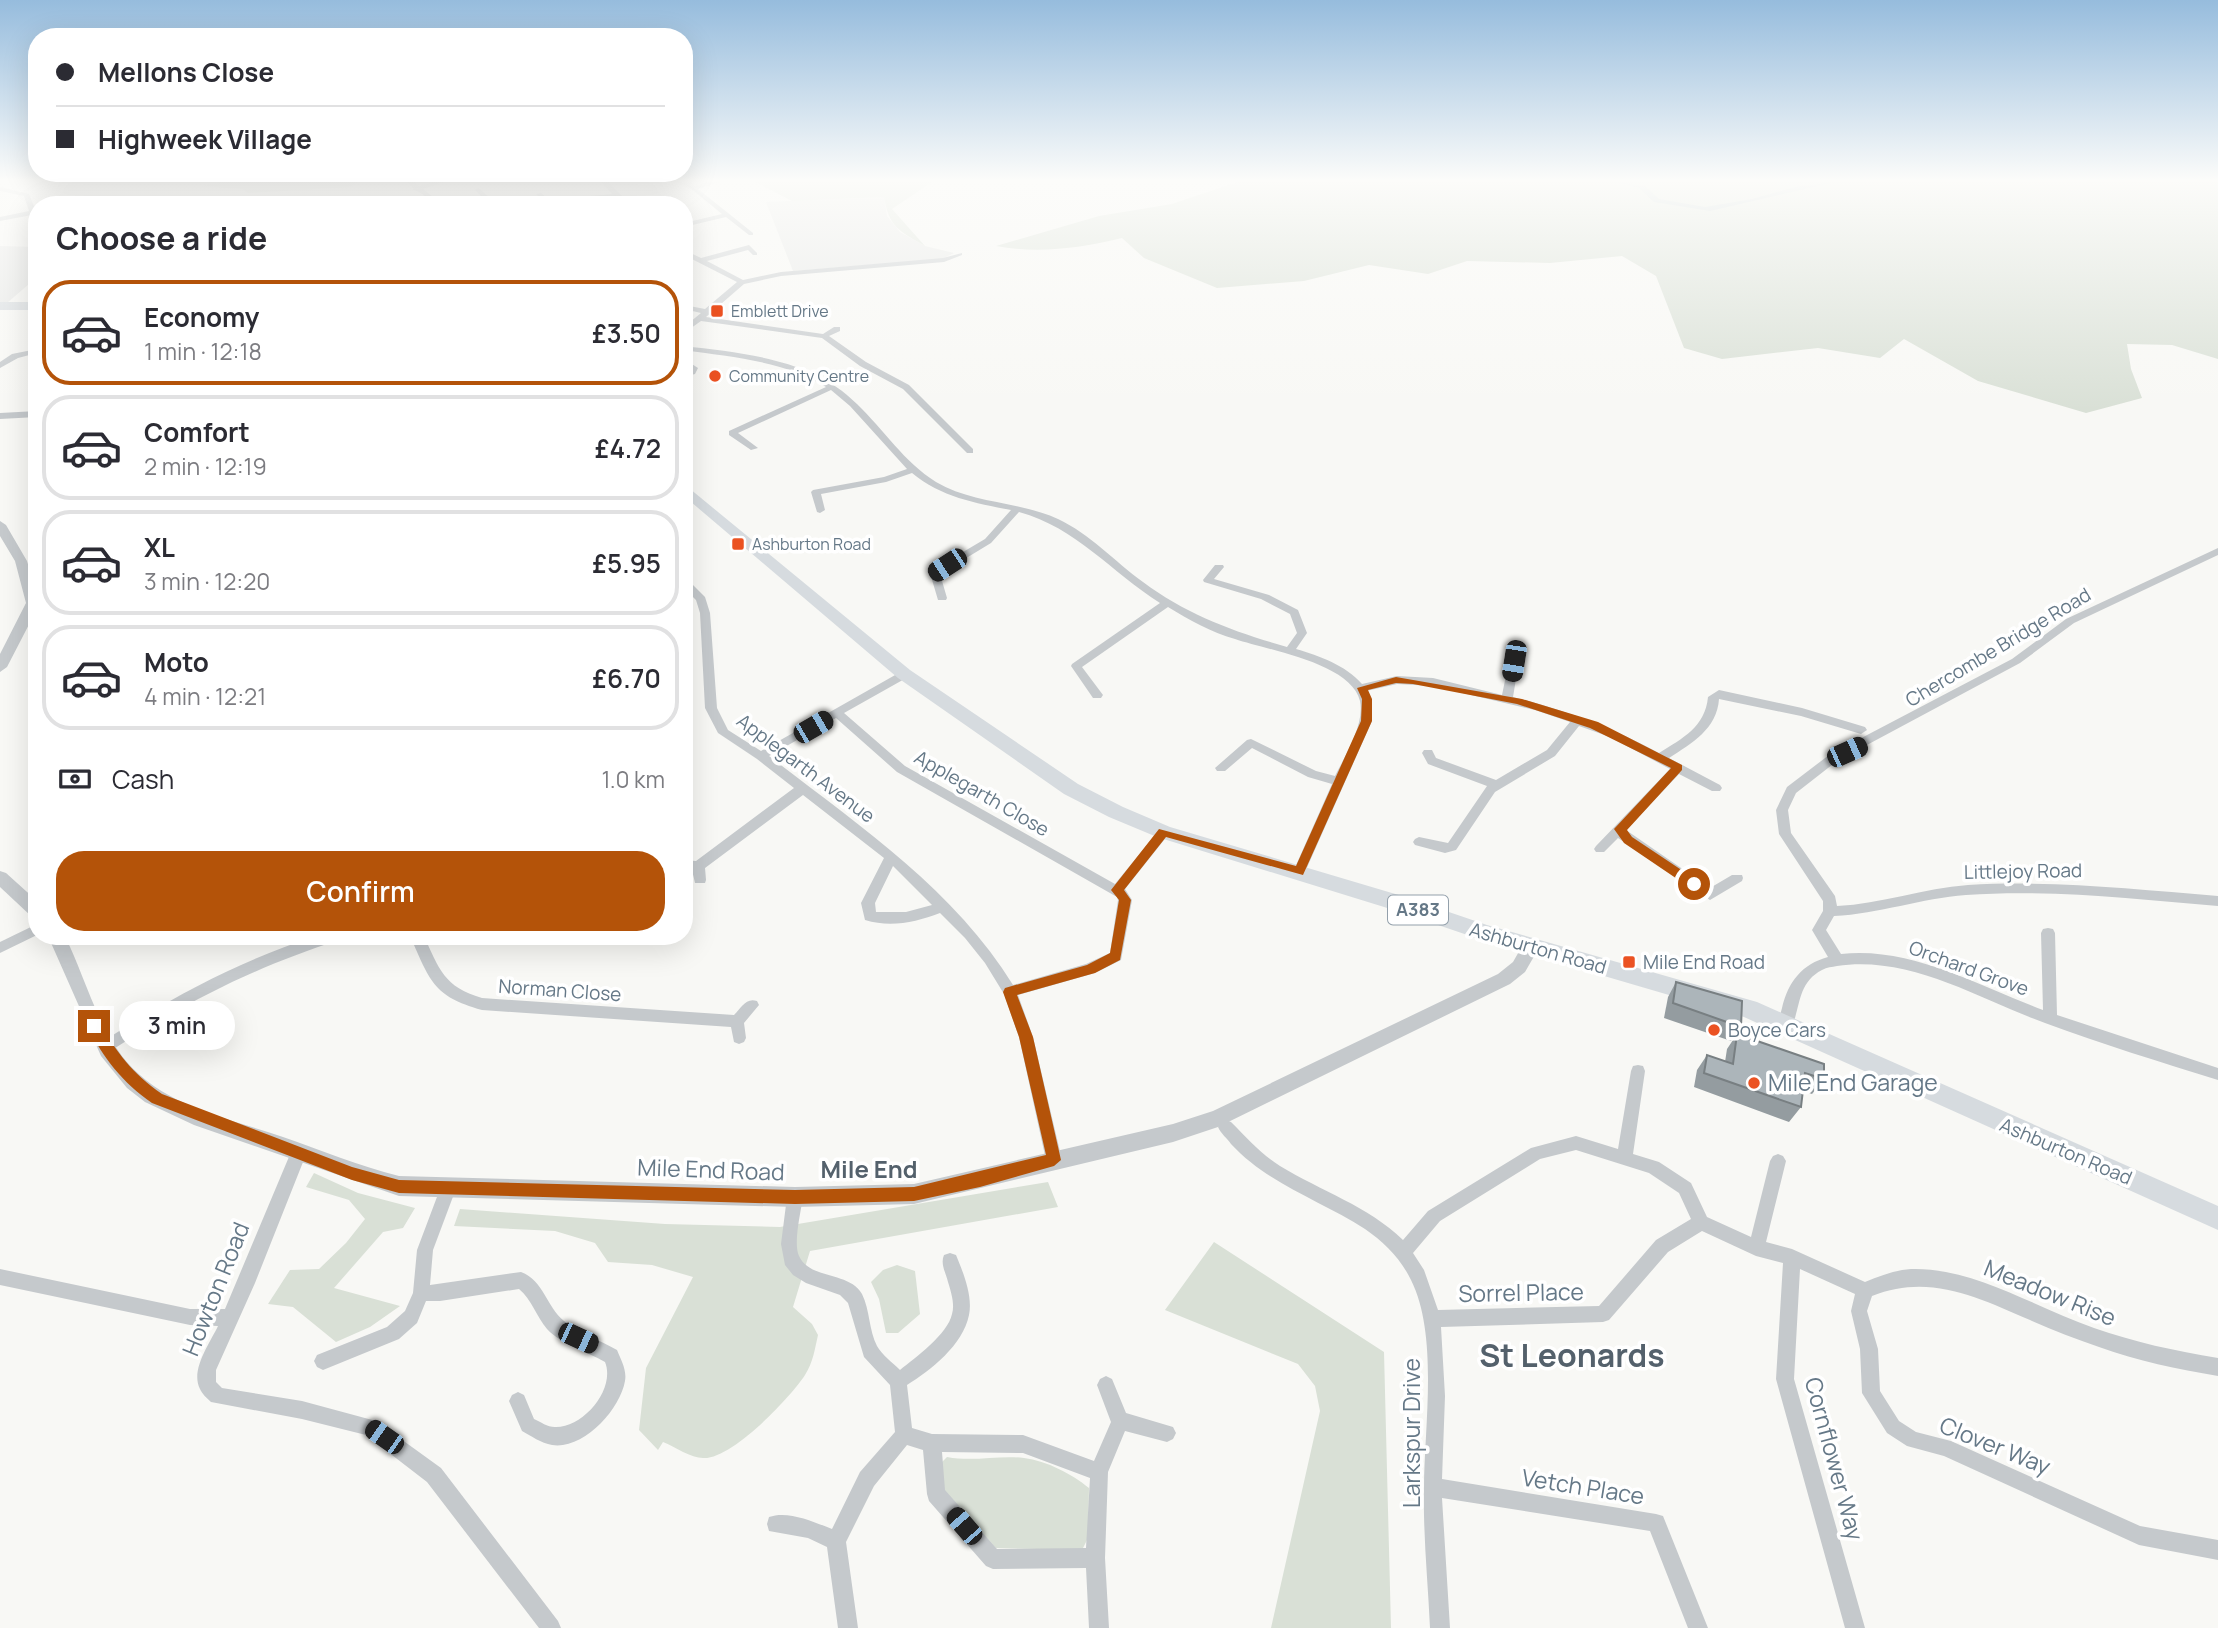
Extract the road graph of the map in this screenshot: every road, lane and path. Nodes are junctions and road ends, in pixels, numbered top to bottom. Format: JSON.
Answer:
{"nodes":[{"id":1,"x":699,"y":258,"type":"edge"},
{"id":2,"x":709,"y":258,"type":"edge"},
{"id":3,"x":949,"y":258,"type":"edge"},
{"id":4,"x":703,"y":260,"type":"junction"},
{"id":5,"x":742,"y":282,"type":"junction"},
{"id":6,"x":0,"y":306,"type":"edge"},
{"id":7,"x":28,"y":306,"type":"edge"},
{"id":8,"x":693,"y":311,"type":"edge"},
{"id":9,"x":702,"y":315,"type":"junction"},
{"id":10,"x":693,"y":323,"type":"edge"},
{"id":11,"x":837,"y":329,"type":"dead end"},
{"id":12,"x":824,"y":336,"type":"junction"},
{"id":13,"x":693,"y":352,"type":"edge"},
{"id":14,"x":28,"y":353,"type":"edge"},
{"id":15,"x":0,"y":366,"type":"edge"},
{"id":16,"x":832,"y":387,"type":"junction"},
{"id":17,"x":28,"y":415,"type":"edge"},
{"id":18,"x":0,"y":416,"type":"edge"},
{"id":19,"x":754,"y":448,"type":"dead end"},
{"id":20,"x":970,"y":451,"type":"dead end"},
{"id":21,"x":912,"y":470,"type":"junction"},
{"id":22,"x":693,"y":496,"type":"edge"},
{"id":23,"x":1017,"y":509,"type":"junction"},
{"id":24,"x":820,"y":510,"type":"dead end"},
{"id":25,"x":0,"y":526,"type":"edge"},
{"id":26,"x":2218,"y":551,"type":"edge"},
{"id":27,"x":1219,"y":567,"type":"dead end"},
{"id":28,"x":28,"y":580,"type":"edge"},
{"id":29,"x":693,"y":591,"type":"edge"},
{"id":30,"x":942,"y":598,"type":"dead end"},
{"id":31,"x":1167,"y":603,"type":"junction"},
{"id":32,"x":28,"y":622,"type":"edge"},
{"id":33,"x":1289,"y":652,"type":"junction"},
{"id":34,"x":1514,"y":661,"type":"dead end"},
{"id":35,"x":0,"y":667,"type":"edge"},
{"id":36,"x":904,"y":674,"type":"junction"},
{"id":37,"x":1362,"y":688,"type":"junction"},
{"id":38,"x":1097,"y":695,"type":"dead end"},
{"id":39,"x":1507,"y":699,"type":"junction"},
{"id":40,"x":837,"y":713,"type":"junction"},
{"id":41,"x":1578,"y":720,"type":"junction"},
{"id":42,"x":1861,"y":730,"type":"dead end"},
{"id":43,"x":1428,"y":753,"type":"dead end"},
{"id":44,"x":761,"y":756,"type":"junction"},
{"id":45,"x":1661,"y":758,"type":"junction"},
{"id":46,"x":1678,"y":767,"type":"junction"},
{"id":47,"x":1221,"y":768,"type":"dead end"},
{"id":48,"x":1340,"y":782,"type":"junction"},
{"id":49,"x":1497,"y":785,"type":"junction"},
{"id":50,"x":802,"y":789,"type":"junction"},
{"id":51,"x":1716,"y":789,"type":"dead end"},
{"id":52,"x":1620,"y":829,"type":"junction"},
{"id":53,"x":1164,"y":832,"type":"junction"},
{"id":54,"x":1419,"y":842,"type":"dead end"},
{"id":55,"x":1600,"y":849,"type":"dead end"},
{"id":56,"x":891,"y":857,"type":"junction"},
{"id":57,"x":693,"y":865,"type":"edge"},
{"id":58,"x":693,"y":869,"type":"edge"},
{"id":59,"x":1299,"y":872,"type":"junction"},
{"id":60,"x":0,"y":877,"type":"edge"},
{"id":61,"x":1737,"y":878,"type":"dead end"},
{"id":62,"x":700,"y":880,"type":"dead end"},
{"id":63,"x":1117,"y":890,"type":"junction"},
{"id":64,"x":2218,"y":901,"type":"edge"},
{"id":65,"x":28,"y":903,"type":"edge"},
{"id":66,"x":942,"y":907,"type":"junction"},
{"id":67,"x":1830,"y":911,"type":"junction"},
{"id":68,"x":2048,"y":933,"type":"dead end"},
{"id":69,"x":28,"y":934,"type":"edge"},
{"id":70,"x":60,"y":945,"type":"edge"},
{"id":71,"x":304,"y":945,"type":"edge"},
{"id":72,"x":422,"y":945,"type":"edge"},
{"id":73,"x":1531,"y":946,"type":"junction"},
{"id":74,"x":0,"y":948,"type":"edge"},
{"id":75,"x":1838,"y":961,"type":"junction"},
{"id":76,"x":1010,"y":992,"type":"junction"},
{"id":77,"x":751,"y":1005,"type":"dead end"},
{"id":78,"x":2050,"y":1018,"type":"junction"},
{"id":79,"x":737,"y":1021,"type":"junction"},
{"id":80,"x":1787,"y":1025,"type":"junction"},
{"id":81,"x":739,"y":1038,"type":"dead end"},
{"id":82,"x":107,"y":1046,"type":"junction"},
{"id":83,"x":1638,"y":1070,"type":"dead end"},
{"id":84,"x":2218,"y":1074,"type":"edge"},
{"id":85,"x":1226,"y":1127,"type":"dead end"},
{"id":86,"x":299,"y":1152,"type":"junction"},
{"id":87,"x":1625,"y":1157,"type":"junction"},
{"id":88,"x":1054,"y":1160,"type":"junction"},
{"id":89,"x":1778,"y":1161,"type":"dead end"},
{"id":90,"x":449,"y":1186,"type":"junction"},
{"id":91,"x":795,"y":1197,"type":"junction"},
{"id":92,"x":2218,"y":1218,"type":"edge"},
{"id":93,"x":1701,"y":1222,"type":"junction"},
{"id":94,"x":1756,"y":1248,"type":"junction"},
{"id":95,"x":1403,"y":1252,"type":"junction"},
{"id":96,"x":1792,"y":1257,"type":"junction"},
{"id":97,"x":950,"y":1261,"type":"dead end"},
{"id":98,"x":0,"y":1277,"type":"edge"},
{"id":99,"x":1865,"y":1290,"type":"junction"},
{"id":100,"x":421,"y":1293,"type":"junction"},
{"id":101,"x":229,"y":1318,"type":"junction"},
{"id":102,"x":1430,"y":1318,"type":"junction"},
{"id":103,"x":323,"y":1361,"type":"dead end"},
{"id":104,"x":2218,"y":1367,"type":"edge"},
{"id":105,"x":898,"y":1381,"type":"junction"},
{"id":106,"x":1106,"y":1385,"type":"dead end"},
{"id":107,"x":518,"y":1401,"type":"dead end"},
{"id":108,"x":1120,"y":1422,"type":"junction"},
{"id":109,"x":1167,"y":1433,"type":"dead end"},
{"id":110,"x":904,"y":1435,"type":"junction"},
{"id":111,"x":932,"y":1443,"type":"junction"},
{"id":112,"x":1099,"y":1472,"type":"junction"},
{"id":113,"x":1433,"y":1487,"type":"junction"},
{"id":114,"x":776,"y":1524,"type":"dead end"},
{"id":115,"x":836,"y":1541,"type":"junction"},
{"id":116,"x":2218,"y":1550,"type":"edge"},
{"id":117,"x":1095,"y":1558,"type":"junction"},
{"id":118,"x":551,"y":1628,"type":"edge"},
{"id":119,"x":848,"y":1628,"type":"edge"},
{"id":120,"x":1099,"y":1628,"type":"edge"},
{"id":121,"x":1440,"y":1628,"type":"edge"},
{"id":122,"x":1698,"y":1628,"type":"edge"},
{"id":123,"x":1855,"y":1628,"type":"edge"}],
"edges":[{"from":1,"to":4,"type":"street"},
{"from":2,"to":4,"type":"street"},
{"from":3,"to":5,"type":"street"},
{"from":4,"to":5,"type":"street"},
{"from":5,"to":9,"type":"street"},
{"from":6,"to":7,"type":"main road"},
{"from":8,"to":9,"type":"street"},
{"from":9,"to":10,"type":"street"},
{"from":9,"to":12,"type":"street"},
{"from":11,"to":12,"type":"street"},
{"from":12,"to":20,"type":"street"},
{"from":13,"to":16,"type":"street"},
{"from":14,"to":15,"type":"street"},
{"from":16,"to":19,"type":"street"},
{"from":16,"to":21,"type":"street"},
{"from":17,"to":18,"type":"street"},
{"from":21,"to":23,"type":"street"},
{"from":21,"to":24,"type":"street"},
{"from":22,"to":36,"type":"main road","name":"Ashburton Road","number":"A383"},
{"from":23,"to":30,"type":"street"},
{"from":23,"to":31,"type":"street"},
{"from":25,"to":28,"type":"street"},
{"from":26,"to":67,"type":"street","name":"Chercombe Bridge Road"},
{"from":27,"to":33,"type":"street"},
{"from":29,"to":44,"type":"street","name":"Applegarth Avenue"},
{"from":31,"to":33,"type":"street"},
{"from":31,"to":38,"type":"street"},
{"from":32,"to":35,"type":"street"},
{"from":33,"to":37,"type":"street"},
{"from":34,"to":39,"type":"street"},
{"from":36,"to":40,"type":"street"},
{"from":36,"to":53,"type":"main road","name":"Ashburton Road","number":"A383"},
{"from":37,"to":39,"type":"street"},
{"from":37,"to":48,"type":"street"},
{"from":39,"to":41,"type":"street"},
{"from":40,"to":44,"type":"street"},
{"from":40,"to":63,"type":"street","name":"Applegarth Close"},
{"from":41,"to":45,"type":"street"},
{"from":41,"to":49,"type":"street"},
{"from":42,"to":45,"type":"street"},
{"from":43,"to":49,"type":"street"},
{"from":44,"to":50,"type":"street","name":"Applegarth Avenue"},
{"from":45,"to":46,"type":"street"},
{"from":46,"to":51,"type":"street"},
{"from":46,"to":52,"type":"street"},
{"from":47,"to":48,"type":"street"},
{"from":48,"to":59,"type":"street"},
{"from":49,"to":54,"type":"street"},
{"from":50,"to":56,"type":"street","name":"Applegarth Avenue"},
{"from":50,"to":57,"type":"street"},
{"from":52,"to":55,"type":"street"},
{"from":52,"to":61,"type":"street"},
{"from":53,"to":59,"type":"main road","name":"Ashburton Road","number":"A383"},
{"from":53,"to":63,"type":"street"},
{"from":56,"to":66,"type":"street","name":"Applegarth Avenue"},
{"from":56,"to":66,"type":"street"},
{"from":58,"to":62,"type":"street"},
{"from":59,"to":73,"type":"main road","name":"Ashburton Road","number":"A383"},
{"from":60,"to":65,"type":"street"},
{"from":63,"to":76,"type":"street"},
{"from":64,"to":67,"type":"street","name":"Littlejoy Road"},
{"from":66,"to":76,"type":"street","name":"Applegarth Avenue"},
{"from":67,"to":75,"type":"street"},
{"from":68,"to":78,"type":"street","name":"Orchard Grove"},
{"from":69,"to":74,"type":"street"},
{"from":70,"to":82,"type":"street","name":"Mile End Road"},
{"from":71,"to":82,"type":"street"},
{"from":72,"to":79,"type":"street","name":"Norman Close"},
{"from":73,"to":80,"type":"main road","name":"Ashburton Road","number":"A383"},
{"from":73,"to":88,"type":"street","name":"Mile End Road"},
{"from":75,"to":78,"type":"street","name":"Orchard Grove"},
{"from":75,"to":80,"type":"street","name":"Orchard Grove"},
{"from":76,"to":88,"type":"street","name":"Applegarth Avenue"},
{"from":77,"to":79,"type":"street"},
{"from":78,"to":84,"type":"street","name":"Orchard Grove"},
{"from":79,"to":81,"type":"street"},
{"from":80,"to":92,"type":"main road","name":"Ashburton Road","number":"A383"},
{"from":82,"to":86,"type":"street","name":"Mile End Road"},
{"from":83,"to":87,"type":"street"},
{"from":85,"to":95,"type":"street","name":"Larkspur Drive"},
{"from":86,"to":90,"type":"street","name":"Mile End Road"},
{"from":86,"to":101,"type":"street","name":"Howton Road"},
{"from":87,"to":93,"type":"street"},
{"from":87,"to":95,"type":"street"},
{"from":88,"to":91,"type":"street","name":"Mile End Road"},
{"from":89,"to":94,"type":"street"},
{"from":90,"to":91,"type":"street","name":"Mile End Road"},
{"from":90,"to":100,"type":"street"},
{"from":91,"to":105,"type":"street"},
{"from":93,"to":94,"type":"street"},
{"from":93,"to":102,"type":"street","name":"Sorrel Place"},
{"from":94,"to":96,"type":"street"},
{"from":95,"to":102,"type":"street","name":"Larkspur Drive"},
{"from":96,"to":99,"type":"street"},
{"from":96,"to":123,"type":"street","name":"Cornflower Way"},
{"from":97,"to":105,"type":"street"},
{"from":98,"to":101,"type":"street"},
{"from":99,"to":104,"type":"street","name":"Meadow Rise"},
{"from":99,"to":116,"type":"street","name":"Clover Way"},
{"from":100,"to":103,"type":"street"},
{"from":100,"to":107,"type":"street"},
{"from":101,"to":118,"type":"street","name":"Howton Road"},
{"from":102,"to":113,"type":"street","name":"Larkspur Drive"},
{"from":105,"to":110,"type":"street"},
{"from":106,"to":108,"type":"street"},
{"from":108,"to":109,"type":"street"},
{"from":108,"to":112,"type":"street"},
{"from":110,"to":111,"type":"street"},
{"from":110,"to":115,"type":"street"},
{"from":111,"to":112,"type":"street"},
{"from":111,"to":117,"type":"street"},
{"from":112,"to":117,"type":"street"},
{"from":113,"to":121,"type":"street","name":"Larkspur Drive"},
{"from":113,"to":122,"type":"street","name":"Vetch Place"},
{"from":114,"to":115,"type":"street"},
{"from":115,"to":119,"type":"street"},
{"from":117,"to":120,"type":"street"}]}
